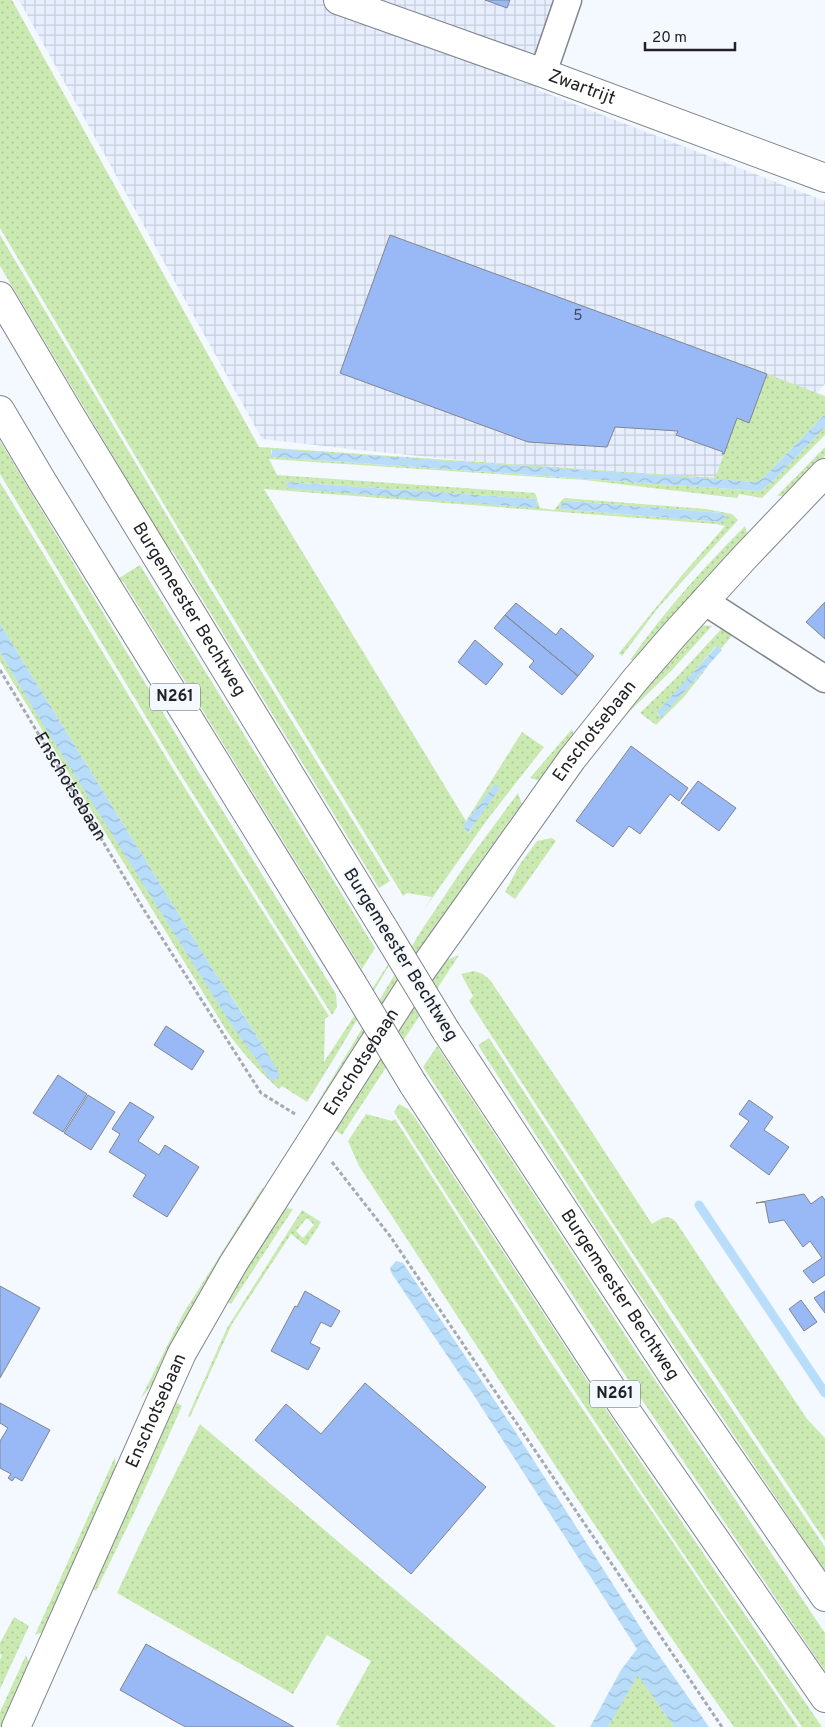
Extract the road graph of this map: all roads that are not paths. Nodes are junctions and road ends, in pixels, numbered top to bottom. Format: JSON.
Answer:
{"nodes":[{"id":1,"x":338,"y":0,"type":"edge"},
{"id":2,"x":568,"y":0,"type":"edge"},
{"id":3,"x":543,"y":73,"type":"junction"},
{"id":4,"x":825,"y":178,"type":"edge"},
{"id":5,"x":0,"y":296,"type":"edge"},
{"id":6,"x":0,"y":410,"type":"edge"},
{"id":7,"x":825,"y":473,"type":"edge"},
{"id":8,"x":704,"y":601,"type":"junction"},
{"id":9,"x":825,"y":678,"type":"edge"},
{"id":10,"x":825,"y":1597,"type":"edge"},
{"id":11,"x":825,"y":1698,"type":"edge"},
{"id":12,"x":16,"y":1727,"type":"edge"}],
"edges":[{"from":1,"to":3,"type":"main road","name":"Zwartrijt"},
{"from":2,"to":3,"type":"street"},
{"from":3,"to":4,"type":"main road","name":"Zwartrijt"},
{"from":5,"to":10,"type":"main road","name":"Burgemeester Bechtweg","bridge":true},
{"from":6,"to":11,"type":"main road","number":"N261","bridge":true},
{"from":7,"to":8,"type":"main road","name":"Enschotsebaan"},
{"from":8,"to":9,"type":"street"},
{"from":8,"to":12,"type":"main road","name":"Enschotsebaan"}]}
